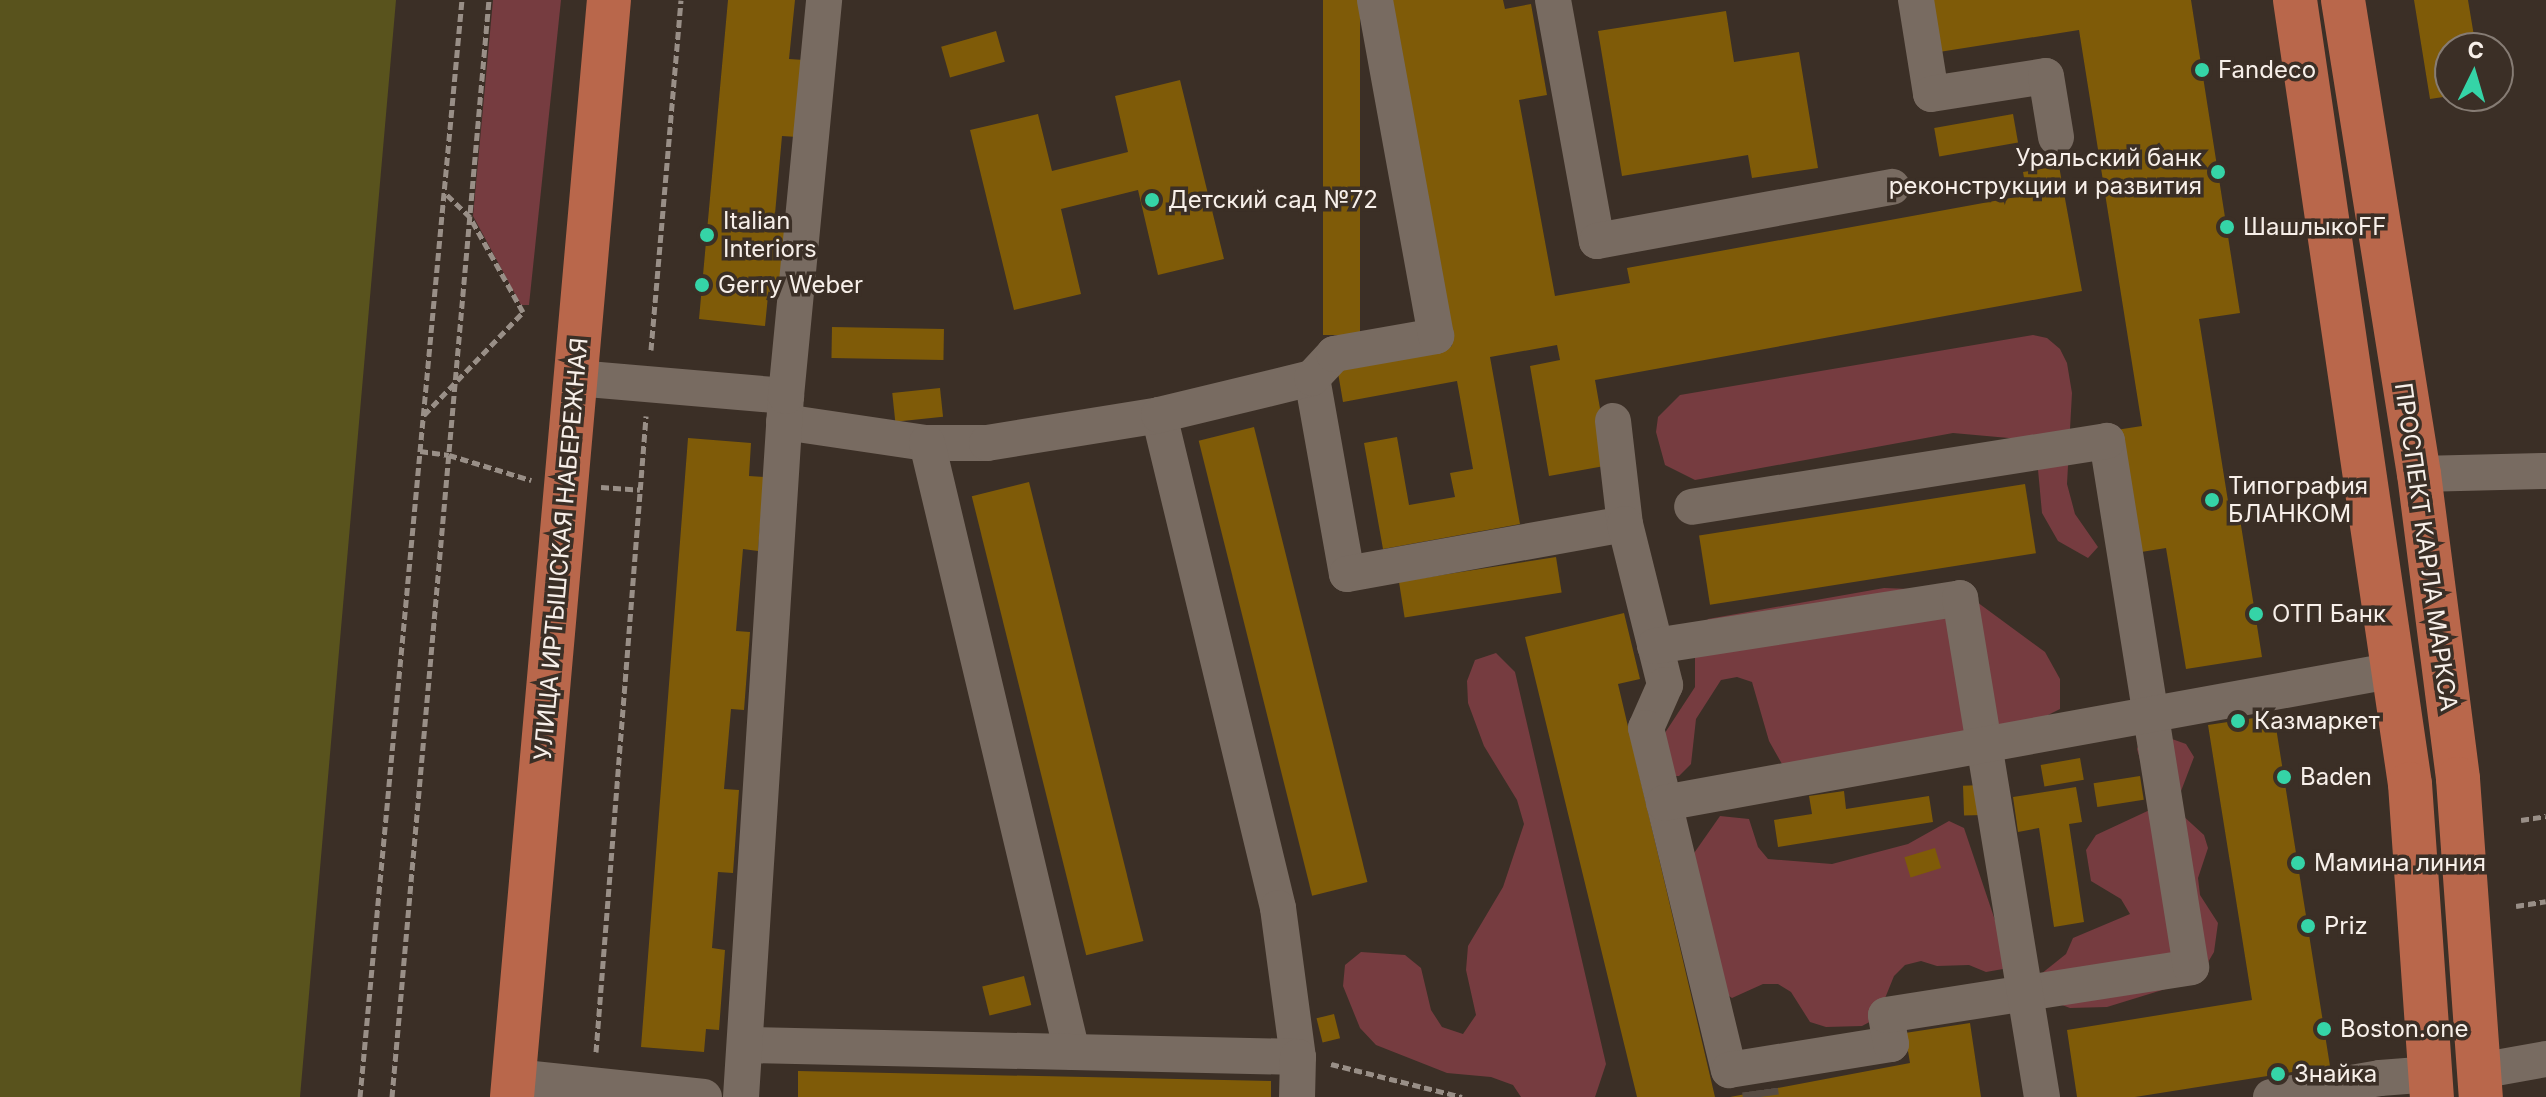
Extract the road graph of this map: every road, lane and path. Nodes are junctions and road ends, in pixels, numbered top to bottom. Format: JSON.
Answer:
{"nodes":[{"id":1,"x":462,"y":0,"type":"edge"},
{"id":2,"x":489,"y":0,"type":"edge"},
{"id":3,"x":609,"y":0,"type":"edge"},
{"id":4,"x":681,"y":0,"type":"edge"},
{"id":5,"x":824,"y":0,"type":"edge"},
{"id":6,"x":1375,"y":0,"type":"edge"},
{"id":7,"x":1553,"y":0,"type":"edge"},
{"id":8,"x":1916,"y":0,"type":"edge"},
{"id":9,"x":2295,"y":0,"type":"edge"},
{"id":10,"x":2343,"y":0,"type":"edge"},
{"id":11,"x":2056,"y":137,"type":"dead end"},
{"id":12,"x":1892,"y":187,"type":"dead end"},
{"id":13,"x":444,"y":192,"type":"junction"},
{"id":14,"x":470,"y":217,"type":"junction"},
{"id":15,"x":576,"y":378,"type":"junction"},
{"id":16,"x":1312,"y":378,"type":"junction"},
{"id":17,"x":648,"y":385,"type":"junction"},
{"id":18,"x":455,"y":386,"type":"junction"},
{"id":19,"x":785,"y":409,"type":"junction"},
{"id":20,"x":423,"y":415,"type":"junction"},
{"id":21,"x":1159,"y":415,"type":"junction"},
{"id":22,"x":1613,"y":421,"type":"dead end"},
{"id":23,"x":927,"y":443,"type":"junction"},
{"id":24,"x":420,"y":451,"type":"junction"},
{"id":25,"x":449,"y":455,"type":"junction"},
{"id":26,"x":2546,"y":471,"type":"edge"},
{"id":27,"x":2419,"y":474,"type":"junction"},
{"id":28,"x":531,"y":480,"type":"dead end"},
{"id":29,"x":1692,"y":507,"type":"dead end"},
{"id":30,"x":1625,"y":524,"type":"junction"},
{"id":31,"x":1655,"y":646,"type":"junction"},
{"id":32,"x":2443,"y":665,"type":"junction"},
{"id":33,"x":2395,"y":670,"type":"junction"},
{"id":34,"x":2151,"y":715,"type":"junction"},
{"id":35,"x":1984,"y":745,"type":"junction"},
{"id":36,"x":2458,"y":779,"type":"junction"},
{"id":37,"x":2410,"y":784,"type":"junction"},
{"id":38,"x":1664,"y":803,"type":"junction"},
{"id":39,"x":2546,"y":816,"type":"edge"},
{"id":40,"x":2521,"y":820,"type":"dead end"},
{"id":41,"x":2546,"y":901,"type":"edge"},
{"id":42,"x":2516,"y":906,"type":"dead end"},
{"id":43,"x":2023,"y":994,"type":"junction"},
{"id":44,"x":745,"y":1045,"type":"junction"},
{"id":45,"x":1072,"y":1052,"type":"junction"},
{"id":46,"x":1298,"y":1057,"type":"junction"},
{"id":47,"x":2546,"y":1059,"type":"edge"},
{"id":48,"x":2480,"y":1084,"type":"edge"},
{"id":49,"x":2432,"y":1085,"type":"edge"},
{"id":50,"x":594,"y":1086,"type":"junction"},
{"id":51,"x":513,"y":1087,"type":"edge"},
{"id":52,"x":2351,"y":1090,"type":"edge"},
{"id":53,"x":360,"y":1097,"type":"edge"},
{"id":54,"x":392,"y":1097,"type":"edge"},
{"id":55,"x":704,"y":1097,"type":"edge"},
{"id":56,"x":741,"y":1097,"type":"edge"},
{"id":57,"x":1297,"y":1097,"type":"edge"},
{"id":58,"x":1462,"y":1097,"type":"edge"},
{"id":59,"x":2042,"y":1097,"type":"edge"},
{"id":60,"x":2271,"y":1097,"type":"edge"}],
"edges":[{"from":1,"to":13,"type":"path"},
{"from":2,"to":14,"type":"path"},
{"from":3,"to":15,"type":"main road","name":"УЛИЦА ИРТЫШСКАЯ НАБЕРЕЖНАЯ"},
{"from":4,"to":17,"type":"path"},
{"from":5,"to":19,"type":"lane"},
{"from":6,"to":16,"type":"lane"},
{"from":7,"to":12,"type":"lane"},
{"from":8,"to":11,"type":"lane"},
{"from":9,"to":33,"type":"main road","name":"ПРОСПЕКТ КАРЛА МАРКСА"},
{"from":10,"to":27,"type":"main road","name":"ПРОСПЕКТ КАРЛА МАРКСА"},
{"from":13,"to":14,"type":"path"},
{"from":13,"to":20,"type":"path"},
{"from":14,"to":18,"type":"path"},
{"from":14,"to":18,"type":"path"},
{"from":15,"to":17,"type":"lane"},
{"from":15,"to":51,"type":"main road","name":"УЛИЦА ИРТЫШСКАЯ НАБЕРЕЖНАЯ"},
{"from":16,"to":21,"type":"lane"},
{"from":16,"to":30,"type":"lane"},
{"from":17,"to":19,"type":"lane"},
{"from":17,"to":50,"type":"path"},
{"from":18,"to":20,"type":"path"},
{"from":18,"to":25,"type":"path"},
{"from":19,"to":23,"type":"lane"},
{"from":19,"to":44,"type":"lane"},
{"from":20,"to":24,"type":"path"},
{"from":21,"to":23,"type":"lane"},
{"from":21,"to":46,"type":"lane"},
{"from":22,"to":30,"type":"lane"},
{"from":23,"to":45,"type":"lane"},
{"from":24,"to":25,"type":"path"},
{"from":24,"to":53,"type":"path"},
{"from":25,"to":28,"type":"path"},
{"from":25,"to":54,"type":"path"},
{"from":26,"to":27,"type":"lane"},
{"from":27,"to":32,"type":"main road","name":"ПРОСПЕКТ КАРЛА МАРКСА"},
{"from":29,"to":34,"type":"lane"},
{"from":30,"to":31,"type":"lane"},
{"from":31,"to":35,"type":"lane"},
{"from":31,"to":38,"type":"lane"},
{"from":32,"to":33,"type":"main road"},
{"from":32,"to":36,"type":"main road","name":"ПРОСПЕКТ КАРЛА МАРКСА"},
{"from":33,"to":34,"type":"lane"},
{"from":33,"to":37,"type":"main road","name":"ПРОСПЕКТ КАРЛА МАРКСА"},
{"from":34,"to":35,"type":"lane"},
{"from":34,"to":43,"type":"lane"},
{"from":35,"to":38,"type":"lane"},
{"from":35,"to":43,"type":"lane"},
{"from":36,"to":37,"type":"main road"},
{"from":36,"to":48,"type":"main road","name":"ПРОСПЕКТ КАРЛА МАРКСА"},
{"from":37,"to":49,"type":"main road","name":"ПРОСПЕКТ КАРЛА МАРКСА"},
{"from":38,"to":43,"type":"lane"},
{"from":39,"to":40,"type":"path"},
{"from":41,"to":42,"type":"path"},
{"from":43,"to":59,"type":"lane"},
{"from":44,"to":45,"type":"lane"},
{"from":44,"to":56,"type":"lane"},
{"from":45,"to":46,"type":"lane"},
{"from":46,"to":57,"type":"lane"},
{"from":46,"to":58,"type":"path"},
{"from":47,"to":48,"type":"lane"},
{"from":49,"to":52,"type":"lane"},
{"from":50,"to":51,"type":"lane"},
{"from":50,"to":55,"type":"lane"},
{"from":52,"to":60,"type":"lane"}]}
